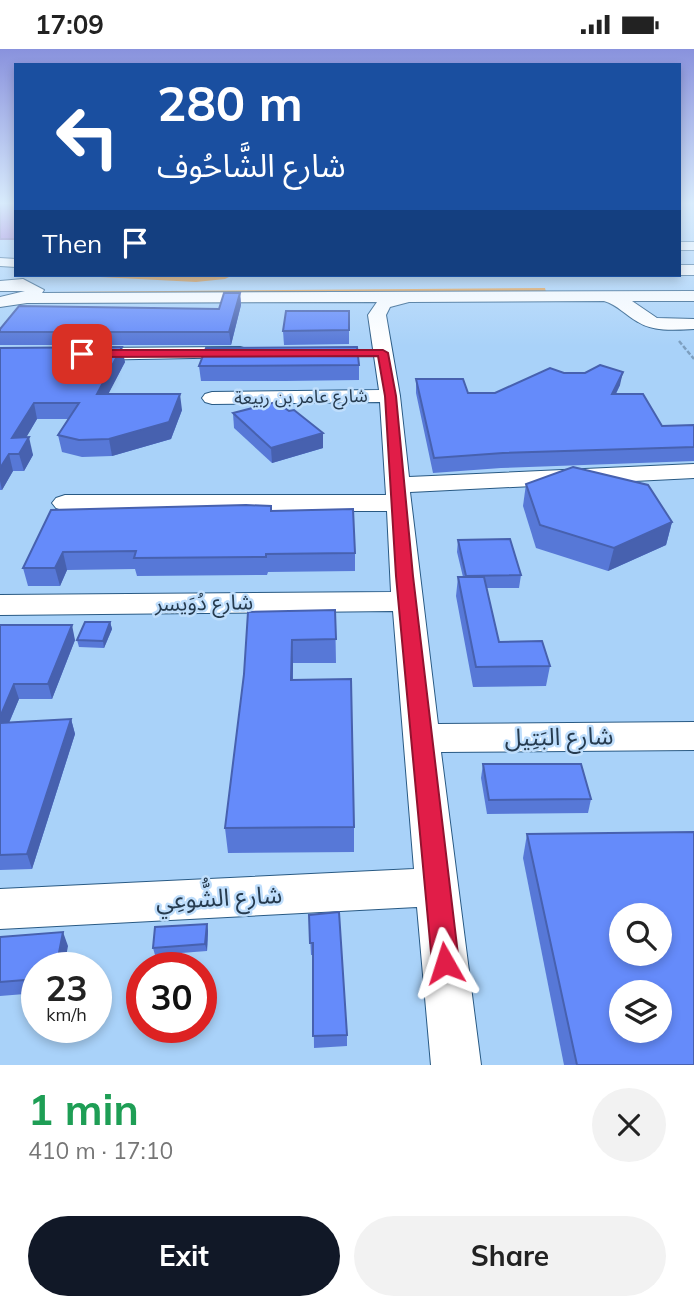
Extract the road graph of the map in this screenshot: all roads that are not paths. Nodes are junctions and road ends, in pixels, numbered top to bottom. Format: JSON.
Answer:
{"nodes":[{"id":1,"x":0,"y":262,"type":"edge"},
{"id":2,"x":14,"y":275,"type":"edge"},
{"id":3,"x":24,"y":284,"type":"edge"},
{"id":4,"x":694,"y":285,"type":"edge"},
{"id":5,"x":0,"y":286,"type":"edge"},
{"id":6,"x":512,"y":292,"type":"junction"},
{"id":7,"x":600,"y":295,"type":"junction"},
{"id":8,"x":652,"y":295,"type":"junction"},
{"id":9,"x":337,"y":296,"type":"junction"},
{"id":10,"x":694,"y":296,"type":"edge"},
{"id":11,"x":408,"y":297,"type":"junction"},
{"id":12,"x":0,"y":302,"type":"edge"},
{"id":13,"x":629,"y":304,"type":"junction"},
{"id":14,"x":0,"y":308,"type":"edge"},
{"id":15,"x":377,"y":315,"type":"junction"},
{"id":16,"x":694,"y":324,"type":"edge"},
{"id":17,"x":260,"y":353,"type":"edge"},
{"id":18,"x":68,"y":354,"type":"edge"},
{"id":19,"x":390,"y":396,"type":"junction"},
{"id":20,"x":212,"y":398,"type":"dead end"},
{"id":21,"x":694,"y":471,"type":"edge"},
{"id":22,"x":397,"y":494,"type":"junction"},
{"id":23,"x":65,"y":503,"type":"dead end"},
{"id":24,"x":407,"y":601,"type":"junction"},
{"id":25,"x":0,"y":605,"type":"edge"},
{"id":26,"x":694,"y":736,"type":"edge"},
{"id":27,"x":423,"y":738,"type":"junction"},
{"id":28,"x":438,"y":887,"type":"junction"},
{"id":29,"x":0,"y":909,"type":"edge"},
{"id":30,"x":456,"y":1065,"type":"edge"}],
"edges":[{"from":1,"to":2,"type":"street"},
{"from":3,"to":5,"type":"street"},
{"from":3,"to":6,"type":"street"},
{"from":3,"to":9,"type":"street"},
{"from":3,"to":12,"type":"street"},
{"from":3,"to":14,"type":"street"},
{"from":4,"to":6,"type":"street"},
{"from":6,"to":7,"type":"street"},
{"from":6,"to":11,"type":"street"},
{"from":7,"to":8,"type":"street"},
{"from":7,"to":13,"type":"street"},
{"from":8,"to":10,"type":"street"},
{"from":8,"to":13,"type":"street"},
{"from":9,"to":11,"type":"street"},
{"from":9,"to":15,"type":"street"},
{"from":11,"to":15,"type":"street"},
{"from":13,"to":16,"type":"street"},
{"from":15,"to":19,"type":"street"},
{"from":17,"to":18,"type":"street"},
{"from":19,"to":20,"type":"street","name":"شارع عامر بن ربيعة"},
{"from":19,"to":22,"type":"street"},
{"from":21,"to":22,"type":"street"},
{"from":22,"to":23,"type":"street"},
{"from":22,"to":24,"type":"street"},
{"from":24,"to":25,"type":"street","name":"شارع دُوَيسر"},
{"from":24,"to":27,"type":"street"},
{"from":26,"to":27,"type":"street","name":"شارع البَتِيل"},
{"from":27,"to":28,"type":"street"},
{"from":28,"to":29,"type":"street","name":"شارع الشُّوعِي"},
{"from":28,"to":30,"type":"street"}]}
